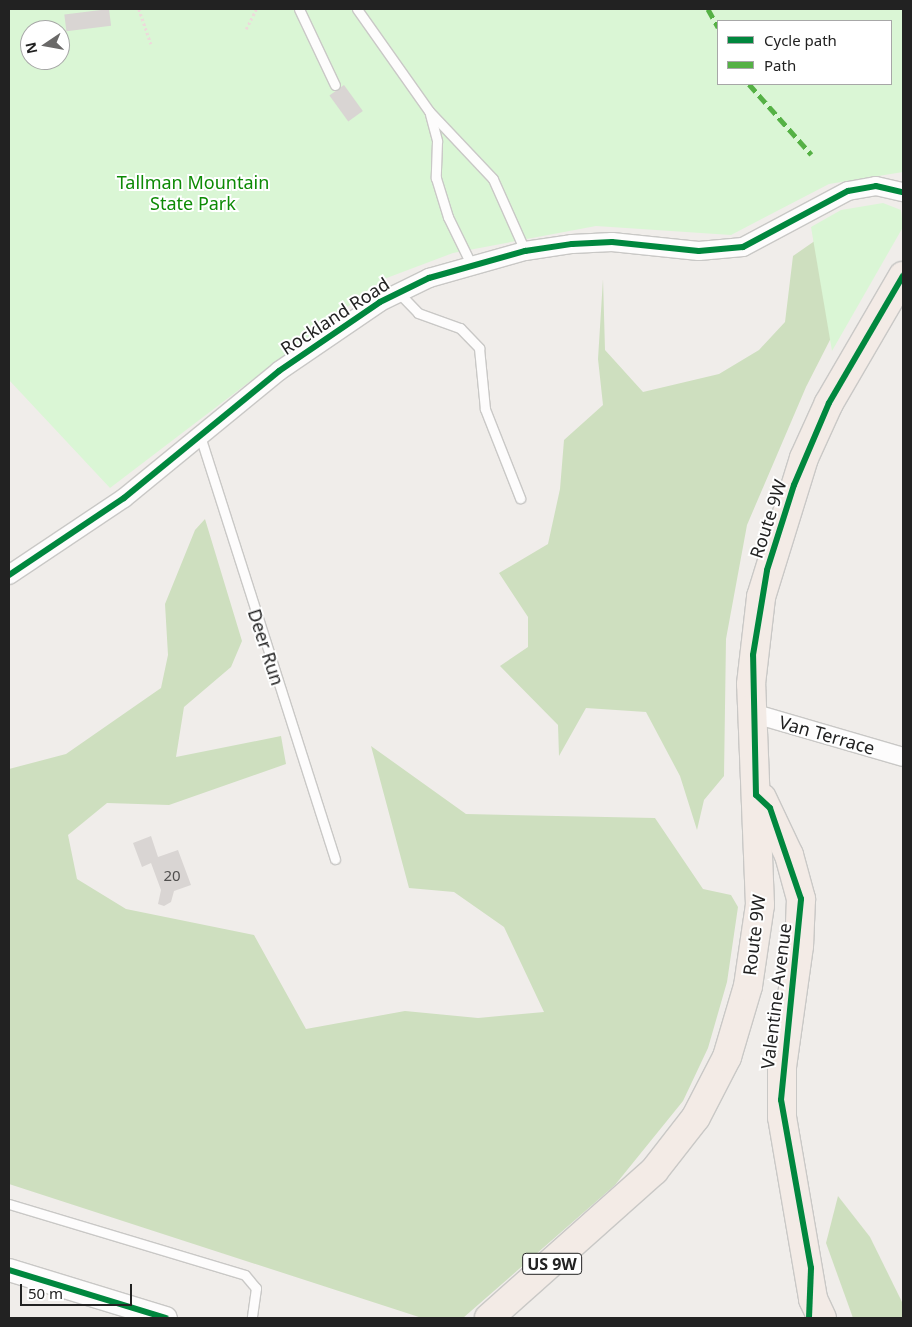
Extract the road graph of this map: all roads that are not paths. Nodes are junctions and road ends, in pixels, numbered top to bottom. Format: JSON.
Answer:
{"nodes":[{"id":1,"x":299,"y":9,"type":"edge"},
{"id":2,"x":357,"y":9,"type":"edge"},
{"id":3,"x":335,"y":85,"type":"dead end"},
{"id":4,"x":429,"y":111,"type":"junction"},
{"id":5,"x":903,"y":192,"type":"edge"},
{"id":6,"x":524,"y":251,"type":"junction"},
{"id":7,"x":470,"y":264,"type":"junction"},
{"id":8,"x":903,"y":276,"type":"edge"},
{"id":9,"x":398,"y":292,"type":"junction"},
{"id":10,"x":200,"y":436,"type":"junction"},
{"id":11,"x":520,"y":498,"type":"dead end"},
{"id":12,"x":9,"y":575,"type":"edge"},
{"id":13,"x":752,"y":713,"type":"junction"},
{"id":14,"x":903,"y":757,"type":"edge"},
{"id":15,"x":756,"y":795,"type":"junction"},
{"id":16,"x":335,"y":858,"type":"dead end"},
{"id":17,"x":9,"y":1204,"type":"edge"},
{"id":18,"x":9,"y":1270,"type":"edge"},
{"id":19,"x":818,"y":1308,"type":"edge"},
{"id":20,"x":166,"y":1318,"type":"edge"},
{"id":21,"x":252,"y":1318,"type":"edge"},
{"id":22,"x":489,"y":1318,"type":"edge"}],
"edges":[{"from":1,"to":3,"type":"lane"},
{"from":2,"to":4,"type":"lane"},
{"from":4,"to":6,"type":"lane"},
{"from":4,"to":7,"type":"lane"},
{"from":5,"to":6,"type":"street","name":"Rockland Road"},
{"from":6,"to":7,"type":"street","name":"Rockland Road"},
{"from":7,"to":9,"type":"street","name":"Rockland Road"},
{"from":8,"to":13,"type":"main road","name":"Route 9W","number":"US 9W"},
{"from":9,"to":10,"type":"street","name":"Rockland Road"},
{"from":9,"to":11,"type":"lane"},
{"from":10,"to":12,"type":"street","name":"Rockland Road"},
{"from":10,"to":16,"type":"lane","name":"Deer Run"},
{"from":13,"to":14,"type":"street","name":"Van Terrace"},
{"from":13,"to":15,"type":"main road","name":"Route 9W","number":"US 9W"},
{"from":15,"to":19,"type":"main road","name":"Valentine Avenue"},
{"from":15,"to":22,"type":"main road","name":"Route 9W","number":"US 9W"},
{"from":17,"to":21,"type":"lane"},
{"from":18,"to":20,"type":"street"}]}
